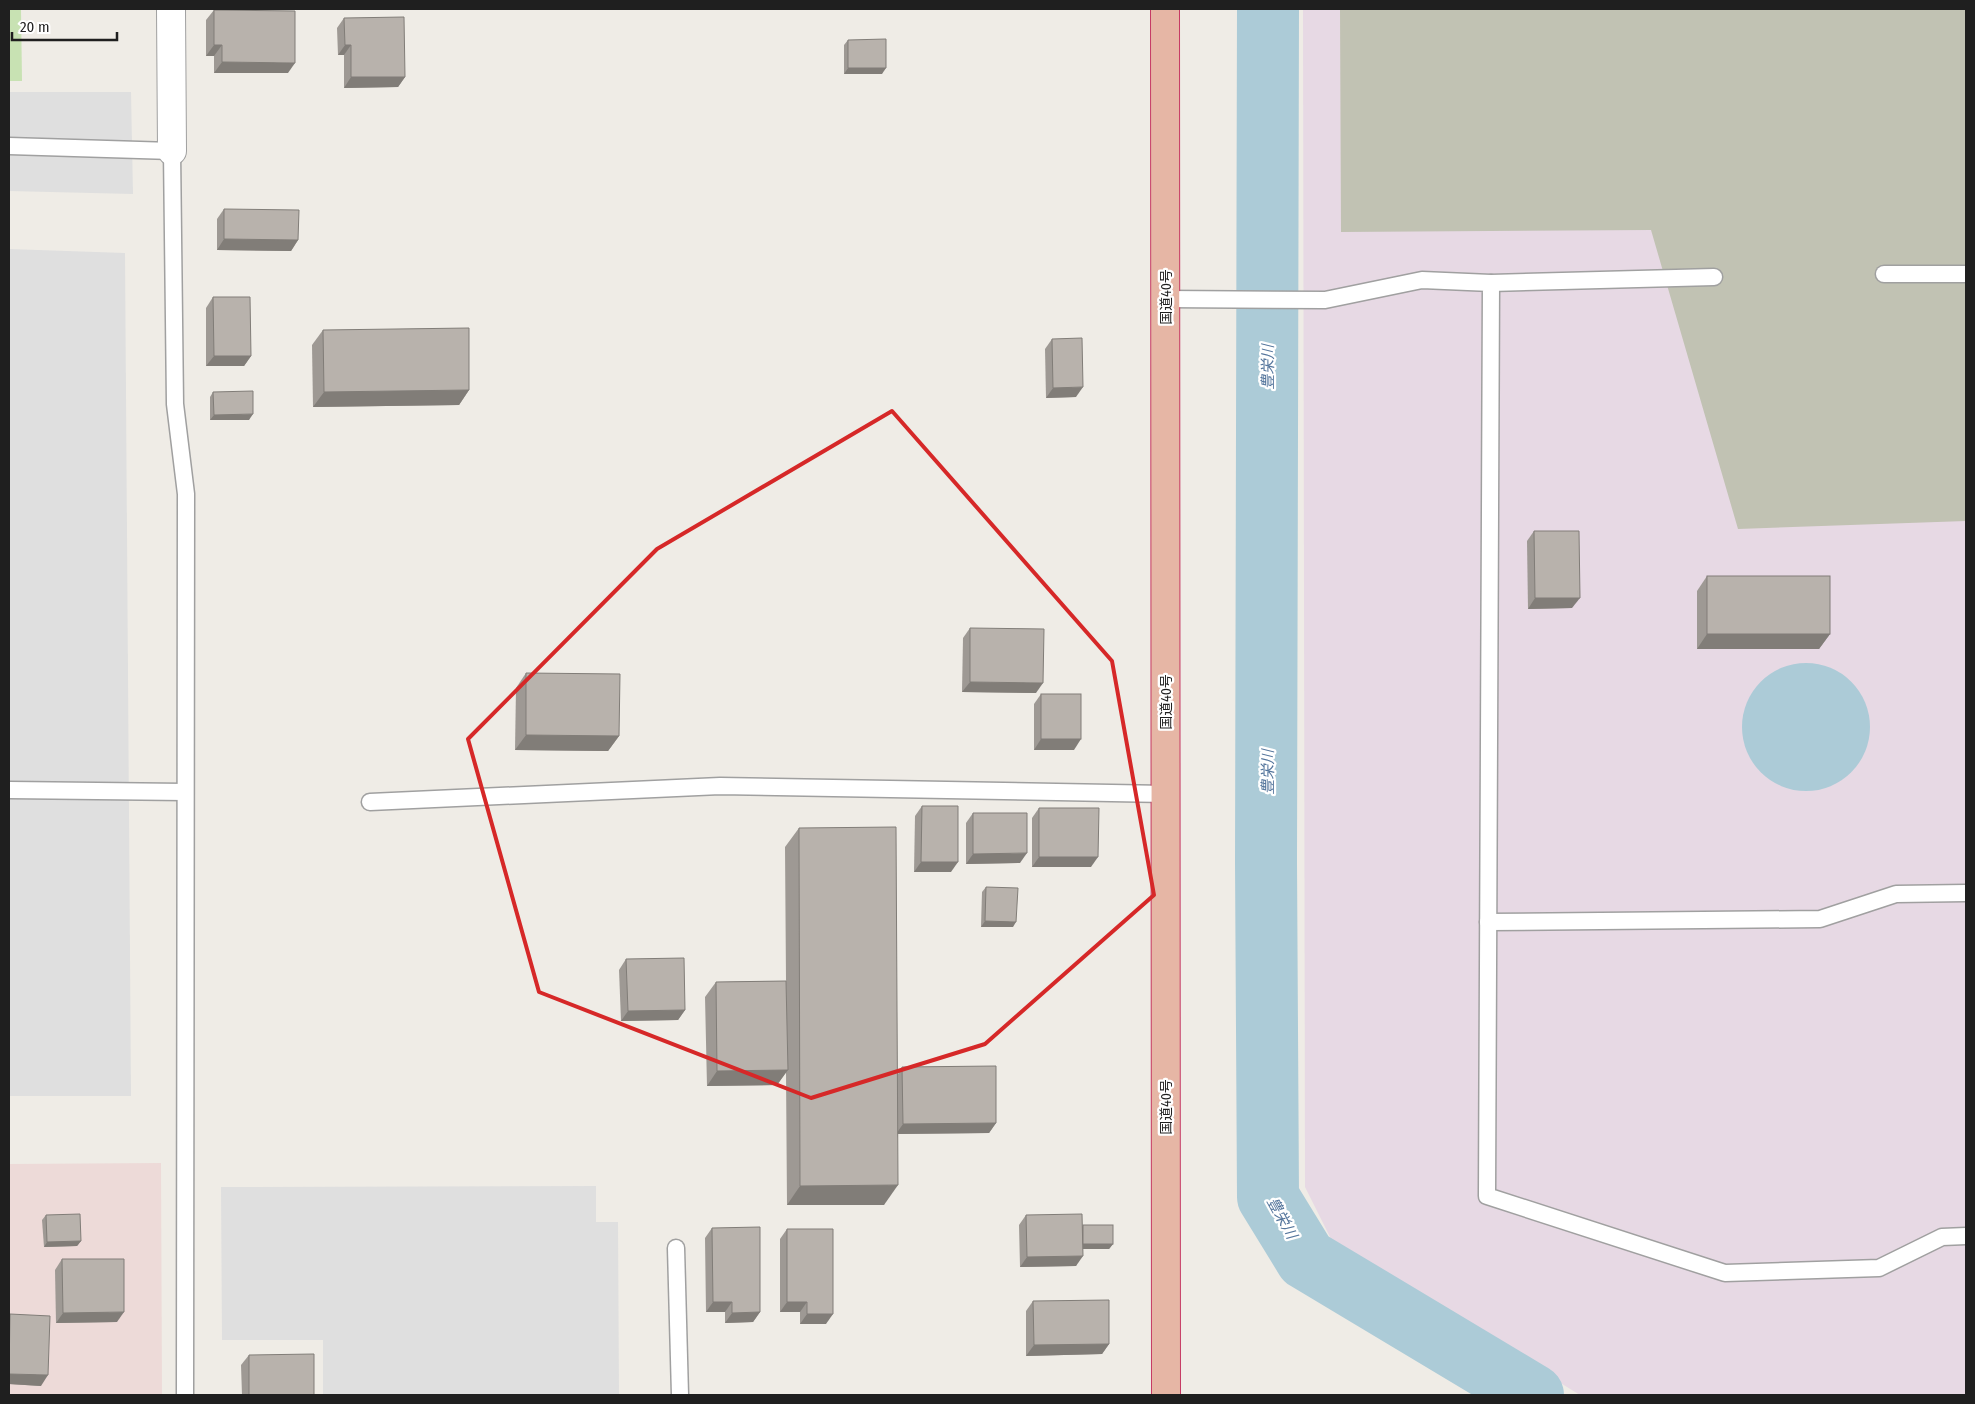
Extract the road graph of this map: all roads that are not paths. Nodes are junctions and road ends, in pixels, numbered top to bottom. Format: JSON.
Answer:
{"nodes":[{"id":1,"x":171,"y":9,"type":"edge"},
{"id":2,"x":1165,"y":9,"type":"edge"},
{"id":3,"x":9,"y":146,"type":"edge"},
{"id":4,"x":172,"y":151,"type":"junction"},
{"id":5,"x":1884,"y":274,"type":"dead end"},
{"id":6,"x":1966,"y":274,"type":"edge"},
{"id":7,"x":1714,"y":277,"type":"dead end"},
{"id":8,"x":1491,"y":283,"type":"junction"},
{"id":9,"x":1166,"y":299,"type":"junction"},
{"id":10,"x":9,"y":790,"type":"edge"},
{"id":11,"x":185,"y":792,"type":"junction"},
{"id":12,"x":1166,"y":794,"type":"junction"},
{"id":13,"x":370,"y":802,"type":"dead end"},
{"id":14,"x":1966,"y":893,"type":"edge"},
{"id":15,"x":1488,"y":922,"type":"junction"},
{"id":16,"x":1966,"y":1236,"type":"edge"},
{"id":17,"x":676,"y":1248,"type":"dead end"},
{"id":18,"x":185,"y":1395,"type":"edge"},
{"id":19,"x":680,"y":1395,"type":"edge"},
{"id":20,"x":1166,"y":1395,"type":"edge"}],
"edges":[{"from":1,"to":4,"type":"street"},
{"from":2,"to":9,"type":"highway","name":"国道40号"},
{"from":3,"to":4,"type":"lane"},
{"from":4,"to":11,"type":"lane"},
{"from":5,"to":6,"type":"lane"},
{"from":7,"to":8,"type":"lane"},
{"from":8,"to":9,"type":"lane"},
{"from":8,"to":15,"type":"lane"},
{"from":9,"to":12,"type":"highway","name":"国道40号"},
{"from":10,"to":11,"type":"lane"},
{"from":11,"to":18,"type":"lane"},
{"from":12,"to":13,"type":"lane"},
{"from":12,"to":20,"type":"highway","name":"国道40号"},
{"from":14,"to":15,"type":"lane"},
{"from":15,"to":16,"type":"lane"},
{"from":17,"to":19,"type":"lane"}]}
